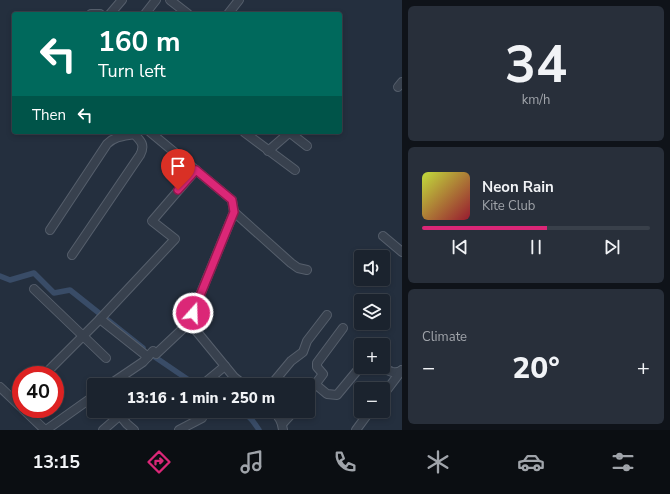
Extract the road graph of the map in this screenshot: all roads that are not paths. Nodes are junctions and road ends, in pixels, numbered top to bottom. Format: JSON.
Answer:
{"nodes":[{"id":1,"x":122,"y":0,"type":"edge"},
{"id":2,"x":156,"y":0,"type":"edge"},
{"id":3,"x":170,"y":0,"type":"edge"},
{"id":4,"x":239,"y":0,"type":"edge"},
{"id":5,"x":178,"y":11,"type":"edge"},
{"id":6,"x":112,"y":12,"type":"edge"},
{"id":7,"x":147,"y":12,"type":"edge"},
{"id":8,"x":230,"y":12,"type":"edge"},
{"id":9,"x":129,"y":134,"type":"edge"},
{"id":10,"x":134,"y":134,"type":"edge"},
{"id":11,"x":152,"y":134,"type":"edge"},
{"id":12,"x":247,"y":134,"type":"edge"},
{"id":13,"x":287,"y":134,"type":"edge"},
{"id":14,"x":292,"y":134,"type":"edge"},
{"id":15,"x":307,"y":146,"type":"dead end"},
{"id":16,"x":268,"y":151,"type":"junction"},
{"id":17,"x":196,"y":170,"type":"junction"},
{"id":18,"x":295,"y":170,"type":"dead end"},
{"id":19,"x":234,"y":212,"type":"junction"},
{"id":20,"x":50,"y":230,"type":"dead end"},
{"id":21,"x":383,"y":236,"type":"dead end"},
{"id":22,"x":402,"y":252,"type":"edge"},
{"id":23,"x":72,"y":256,"type":"dead end"},
{"id":24,"x":307,"y":270,"type":"dead end"},
{"id":25,"x":34,"y":289,"type":"dead end"},
{"id":26,"x":327,"y":315,"type":"dead end"},
{"id":27,"x":100,"y":319,"type":"junction"},
{"id":28,"x":190,"y":322,"type":"junction"},
{"id":29,"x":343,"y":328,"type":"dead end"},
{"id":30,"x":83,"y":336,"type":"junction"},
{"id":31,"x":150,"y":354,"type":"junction"},
{"id":32,"x":106,"y":358,"type":"dead end"},
{"id":33,"x":53,"y":366,"type":"edge"},
{"id":34,"x":225,"y":366,"type":"junction"},
{"id":35,"x":390,"y":370,"type":"edge"},
{"id":36,"x":402,"y":370,"type":"edge"},
{"id":37,"x":355,"y":374,"type":"edge"},
{"id":38,"x":119,"y":378,"type":"edge"},
{"id":39,"x":210,"y":378,"type":"edge"},
{"id":40,"x":237,"y":378,"type":"edge"},
{"id":41,"x":277,"y":378,"type":"edge"},
{"id":42,"x":315,"y":384,"type":"joint"},
{"id":43,"x":390,"y":386,"type":"edge"},
{"id":44,"x":0,"y":387,"type":"edge"},
{"id":45,"x":12,"y":397,"type":"edge"},
{"id":46,"x":87,"y":401,"type":"edge"},
{"id":47,"x":34,"y":418,"type":"edge"},
{"id":48,"x":115,"y":418,"type":"edge"},
{"id":49,"x":124,"y":418,"type":"edge"},
{"id":50,"x":202,"y":418,"type":"dead end"},
{"id":51,"x":289,"y":418,"type":"edge"},
{"id":52,"x":365,"y":418,"type":"edge"},
{"id":53,"x":283,"y":427,"type":"edge"},
{"id":54,"x":46,"y":430,"type":"edge"},
{"id":55,"x":103,"y":430,"type":"edge"},
{"id":56,"x":134,"y":430,"type":"edge"},
{"id":57,"x":179,"y":430,"type":"edge"},
{"id":58,"x":356,"y":430,"type":"edge"}],
"edges":[{"from":1,"to":6,"type":"street"},
{"from":2,"to":7,"type":"street"},
{"from":3,"to":5,"type":"street"},
{"from":4,"to":8,"type":"street"},
{"from":9,"to":20,"type":"street"},
{"from":10,"to":23,"type":"street"},
{"from":11,"to":17,"type":"street"},
{"from":12,"to":16,"type":"street"},
{"from":13,"to":16,"type":"street"},
{"from":14,"to":15,"type":"street"},
{"from":16,"to":18,"type":"street"},
{"from":17,"to":19,"type":"street"},
{"from":17,"to":27,"type":"street"},
{"from":19,"to":24,"type":"street"},
{"from":19,"to":28,"type":"street"},
{"from":21,"to":22,"type":"street"},
{"from":25,"to":30,"type":"street"},
{"from":26,"to":41,"type":"street"},
{"from":27,"to":30,"type":"street"},
{"from":27,"to":31,"type":"street"},
{"from":28,"to":31,"type":"street"},
{"from":28,"to":34,"type":"street"},
{"from":29,"to":42,"type":"street"},
{"from":30,"to":32,"type":"street"},
{"from":30,"to":33,"type":"street"},
{"from":31,"to":38,"type":"street"},
{"from":34,"to":39,"type":"street"},
{"from":34,"to":40,"type":"street"},
{"from":35,"to":36,"type":"street"},
{"from":36,"to":43,"type":"street"},
{"from":37,"to":42,"type":"street"},
{"from":44,"to":45,"type":"street"},
{"from":46,"to":54,"type":"street"},
{"from":47,"to":54,"type":"street"},
{"from":48,"to":55,"type":"street"},
{"from":49,"to":56,"type":"street"},
{"from":50,"to":57,"type":"street"},
{"from":51,"to":53,"type":"street"},
{"from":52,"to":58,"type":"street"}]}
